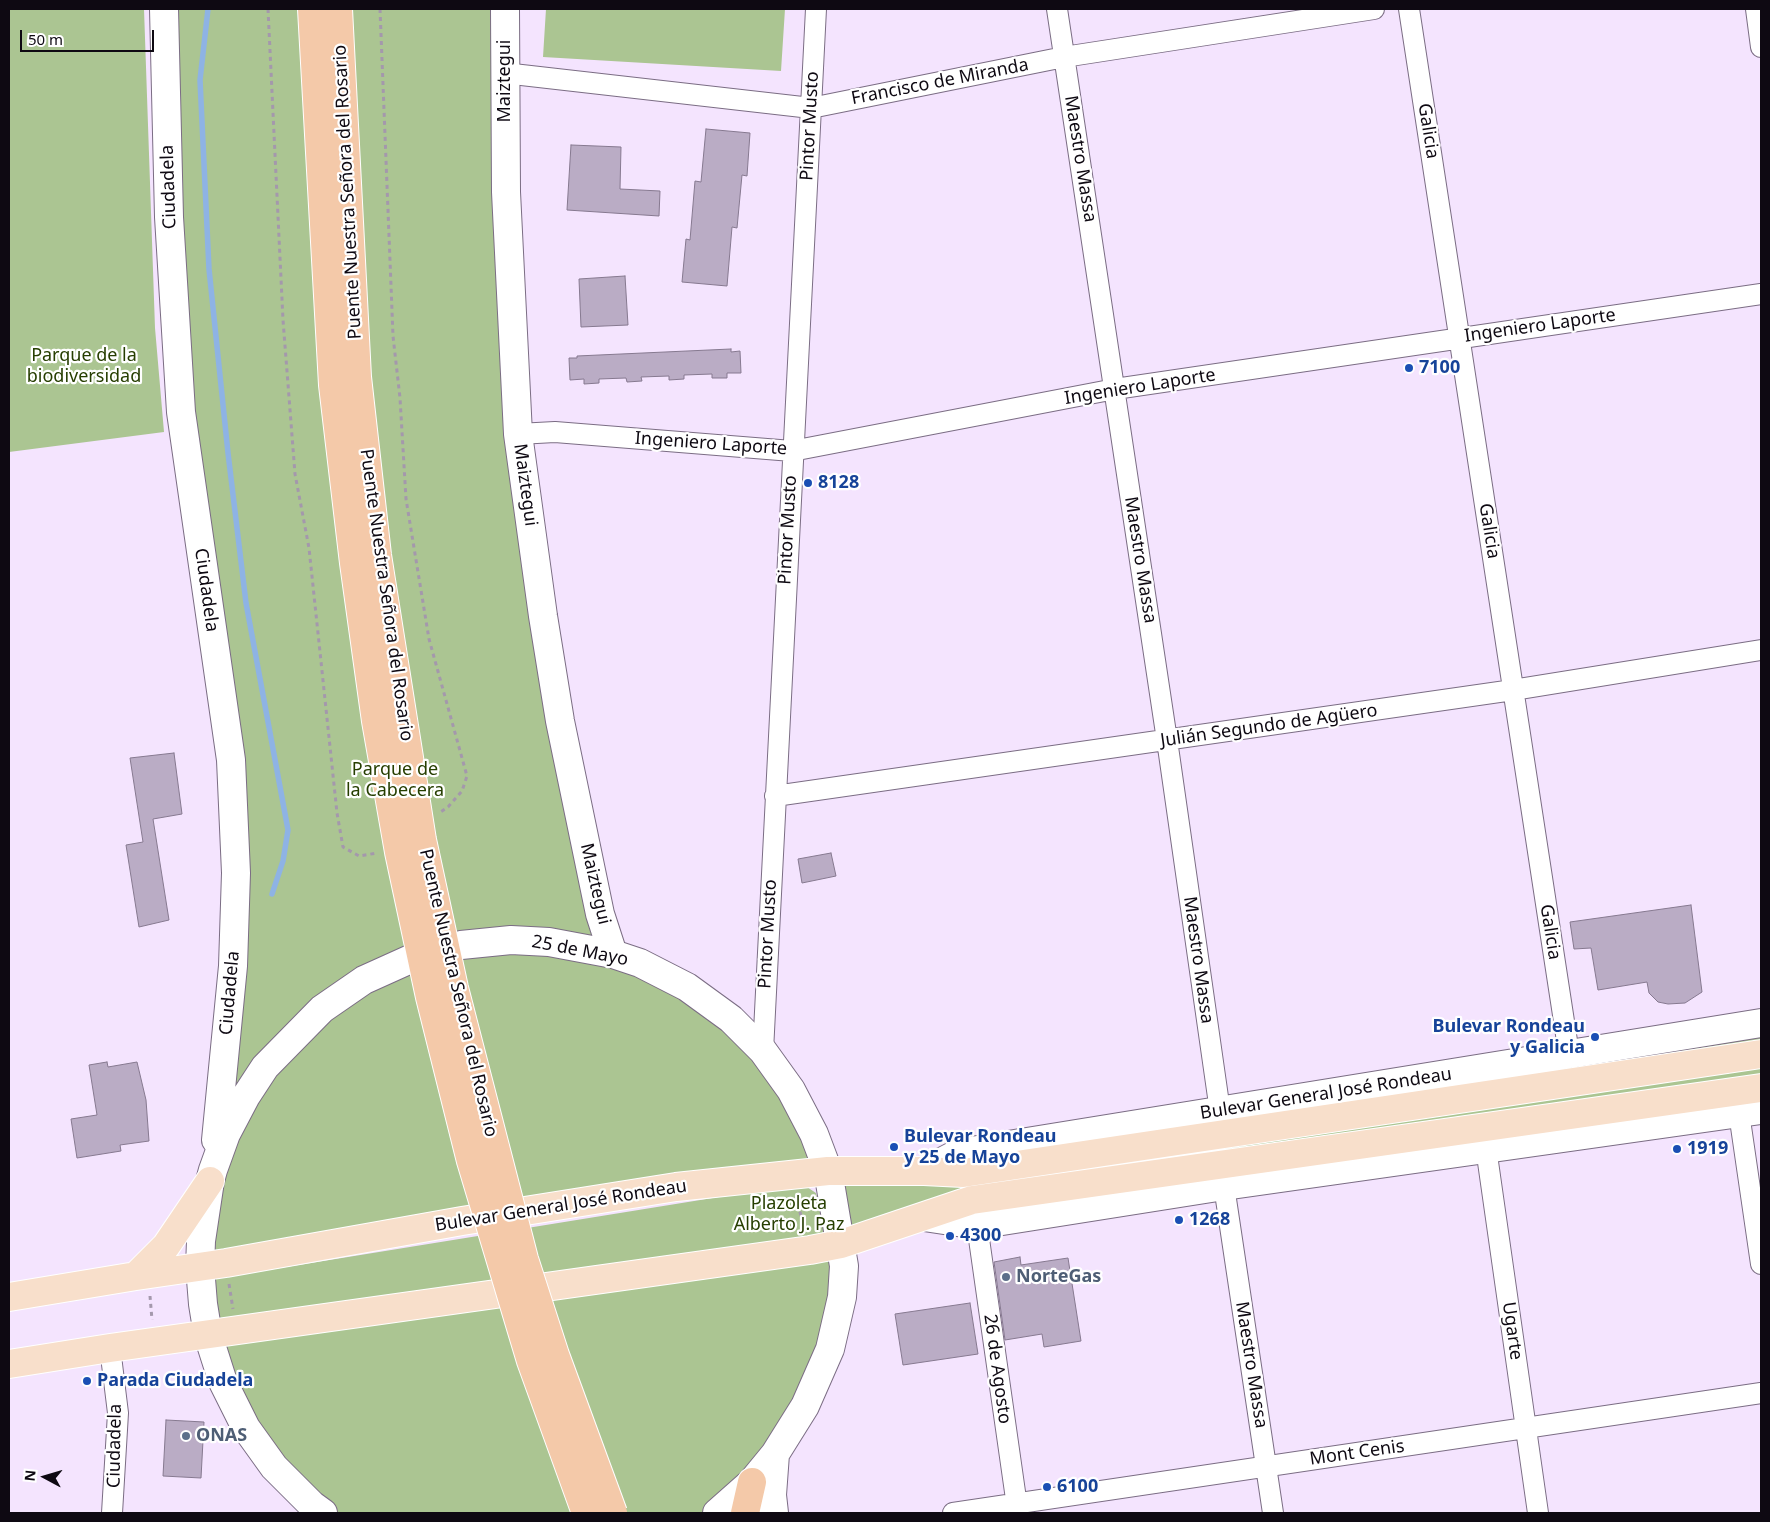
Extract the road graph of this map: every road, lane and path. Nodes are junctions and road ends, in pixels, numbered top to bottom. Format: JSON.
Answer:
{"nodes":[{"id":1,"x":164,"y":9,"type":"edge"},
{"id":2,"x":312,"y":9,"type":"edge"},
{"id":3,"x":338,"y":9,"type":"edge"},
{"id":4,"x":505,"y":9,"type":"edge"},
{"id":5,"x":816,"y":9,"type":"edge"},
{"id":6,"x":1057,"y":9,"type":"edge"},
{"id":7,"x":1374,"y":9,"type":"edge"},
{"id":8,"x":1409,"y":9,"type":"edge"},
{"id":9,"x":1756,"y":9,"type":"edge"},
{"id":10,"x":1761,"y":47,"type":"edge"},
{"id":11,"x":1064,"y":56,"type":"junction"},
{"id":12,"x":504,"y":73,"type":"junction"},
{"id":13,"x":811,"y":108,"type":"junction"},
{"id":14,"x":1761,"y":294,"type":"edge"},
{"id":15,"x":1459,"y":338,"type":"junction"},
{"id":16,"x":1115,"y":389,"type":"junction"},
{"id":17,"x":518,"y":434,"type":"junction"},
{"id":18,"x":792,"y":451,"type":"junction"},
{"id":19,"x":1761,"y":650,"type":"edge"},
{"id":20,"x":1513,"y":690,"type":"junction"},
{"id":21,"x":1167,"y":740,"type":"junction"},
{"id":22,"x":775,"y":796,"type":"junction"},
{"id":23,"x":613,"y":954,"type":"junction"},
{"id":24,"x":1761,"y":1023,"type":"edge"},
{"id":25,"x":762,"y":1051,"type":"junction"},
{"id":26,"x":1569,"y":1054,"type":"junction"},
{"id":27,"x":1761,"y":1054,"type":"edge"},
{"id":28,"x":1761,"y":1088,"type":"edge"},
{"id":29,"x":1220,"y":1111,"type":"junction"},
{"id":30,"x":1750,"y":1112,"type":"edge"},
{"id":31,"x":1486,"y":1148,"type":"junction"},
{"id":32,"x":828,"y":1171,"type":"junction"},
{"id":33,"x":924,"y":1171,"type":"junction"},
{"id":34,"x":212,"y":1176,"type":"junction"},
{"id":35,"x":1224,"y":1186,"type":"junction"},
{"id":36,"x":796,"y":1194,"type":"dead end"},
{"id":37,"x":924,"y":1217,"type":"junction"},
{"id":38,"x":977,"y":1225,"type":"junction"},
{"id":39,"x":805,"y":1232,"type":"dead end"},
{"id":40,"x":841,"y":1244,"type":"junction"},
{"id":41,"x":1761,"y":1264,"type":"edge"},
{"id":42,"x":200,"y":1267,"type":"junction"},
{"id":43,"x":228,"y":1276,"type":"dead end"},
{"id":44,"x":143,"y":1282,"type":"junction"},
{"id":45,"x":9,"y":1297,"type":"edge"},
{"id":46,"x":233,"y":1313,"type":"dead end"},
{"id":47,"x":153,"y":1325,"type":"dead end"},
{"id":48,"x":208,"y":1335,"type":"junction"},
{"id":49,"x":110,"y":1348,"type":"junction"},
{"id":50,"x":9,"y":1364,"type":"edge"},
{"id":51,"x":1761,"y":1393,"type":"edge"},
{"id":52,"x":1526,"y":1428,"type":"junction"},
{"id":53,"x":775,"y":1454,"type":"junction"},
{"id":54,"x":1266,"y":1466,"type":"junction"},
{"id":55,"x":752,"y":1482,"type":"junction"},
{"id":56,"x":1017,"y":1508,"type":"edge"},
{"id":57,"x":112,"y":1513,"type":"edge"},
{"id":58,"x":322,"y":1513,"type":"edge"},
{"id":59,"x":586,"y":1513,"type":"edge"},
{"id":60,"x":613,"y":1513,"type":"edge"},
{"id":61,"x":717,"y":1513,"type":"edge"},
{"id":62,"x":745,"y":1513,"type":"edge"},
{"id":63,"x":774,"y":1513,"type":"edge"},
{"id":64,"x":953,"y":1513,"type":"edge"},
{"id":65,"x":1273,"y":1513,"type":"edge"},
{"id":66,"x":1538,"y":1513,"type":"edge"}],
"edges":[{"from":1,"to":34,"type":"main road","name":"Ciudadela"},
{"from":2,"to":59,"type":"highway","name":"Puente Nuestra Señora del Rosario","bridge":true},
{"from":3,"to":60,"type":"highway","name":"Puente Nuestra Señora del Rosario","bridge":true},
{"from":4,"to":12,"type":"main road","name":"Maiztegui"},
{"from":5,"to":13,"type":"street","name":"Pintor Musto"},
{"from":6,"to":11,"type":"street","name":"Maestro Massa"},
{"from":7,"to":11,"type":"street","name":"Francisco de Miranda"},
{"from":8,"to":15,"type":"street","name":"Galicia"},
{"from":9,"to":10,"type":"street"},
{"from":11,"to":13,"type":"street","name":"Francisco de Miranda"},
{"from":11,"to":16,"type":"street","name":"Maestro Massa"},
{"from":12,"to":13,"type":"street","name":"Francisco de Miranda"},
{"from":12,"to":17,"type":"main road","name":"Maiztegui"},
{"from":13,"to":18,"type":"street","name":"Pintor Musto"},
{"from":14,"to":15,"type":"street","name":"Ingeniero Laporte"},
{"from":15,"to":16,"type":"street","name":"Ingeniero Laporte"},
{"from":15,"to":20,"type":"street","name":"Galicia"},
{"from":16,"to":18,"type":"street","name":"Ingeniero Laporte"},
{"from":16,"to":21,"type":"street","name":"Maestro Massa"},
{"from":17,"to":18,"type":"street","name":"Ingeniero Laporte"},
{"from":17,"to":23,"type":"main road","name":"Maiztegui"},
{"from":18,"to":22,"type":"street","name":"Pintor Musto"},
{"from":19,"to":20,"type":"street","name":"Julián Segundo de Agüero"},
{"from":20,"to":21,"type":"street","name":"Julián Segundo de Agüero"},
{"from":20,"to":26,"type":"street","name":"Galicia"},
{"from":21,"to":22,"type":"street","name":"Julián Segundo de Agüero"},
{"from":21,"to":29,"type":"street","name":"Maestro Massa"},
{"from":22,"to":25,"type":"street","name":"Pintor Musto"},
{"from":23,"to":25,"type":"main road","name":"25 de Mayo"},
{"from":23,"to":34,"type":"main road","name":"25 de Mayo"},
{"from":24,"to":26,"type":"main road","name":"Bulevar General José Rondeau"},
{"from":25,"to":32,"type":"main road","name":"25 de Mayo"},
{"from":26,"to":29,"type":"main road","name":"Bulevar General José Rondeau"},
{"from":27,"to":33,"type":"main road","name":"Bulevar General José Rondeau"},
{"from":28,"to":37,"type":"main road"},
{"from":29,"to":33,"type":"main road","name":"Bulevar General José Rondeau"},
{"from":30,"to":31,"type":"main road"},
{"from":30,"to":41,"type":"street"},
{"from":31,"to":35,"type":"main road"},
{"from":31,"to":52,"type":"street","name":"Ugarte"},
{"from":32,"to":33,"type":"main road","name":"Bulevar General José Rondeau"},
{"from":32,"to":40,"type":"main road","name":"25 de Mayo"},
{"from":32,"to":42,"type":"main road","name":"Bulevar General José Rondeau"},
{"from":34,"to":42,"type":"main road","name":"25 de Mayo"},
{"from":34,"to":44,"type":"main road"},
{"from":35,"to":38,"type":"main road"},
{"from":35,"to":54,"type":"street","name":"Maestro Massa"},
{"from":36,"to":39,"type":"path"},
{"from":37,"to":38,"type":"main road"},
{"from":37,"to":40,"type":"main road"},
{"from":38,"to":56,"type":"street","name":"26 de Agosto"},
{"from":40,"to":48,"type":"main road"},
{"from":40,"to":53,"type":"main road","name":"25 de Mayo"},
{"from":42,"to":44,"type":"main road","name":"Bulevar General José Rondeau"},
{"from":42,"to":48,"type":"main road","name":"25 de Mayo"},
{"from":43,"to":46,"type":"path"},
{"from":44,"to":45,"type":"main road","name":"Bulevar General José Rondeau"},
{"from":44,"to":47,"type":"path"},
{"from":48,"to":49,"type":"main road"},
{"from":48,"to":58,"type":"main road","name":"25 de Mayo"},
{"from":49,"to":50,"type":"main road"},
{"from":49,"to":57,"type":"street","name":"Ciudadela"},
{"from":51,"to":52,"type":"street","name":"Mont Cenis"},
{"from":52,"to":54,"type":"street","name":"Mont Cenis"},
{"from":52,"to":66,"type":"street","name":"Ugarte"},
{"from":53,"to":55,"type":"main road","name":"25 de Mayo"},
{"from":53,"to":63,"type":"main road"},
{"from":54,"to":56,"type":"street","name":"Mont Cenis"},
{"from":54,"to":65,"type":"street","name":"Maestro Massa"},
{"from":55,"to":61,"type":"main road","name":"25 de Mayo"},
{"from":55,"to":62,"type":"highway"},
{"from":56,"to":64,"type":"street","name":"Mont Cenis"}]}
